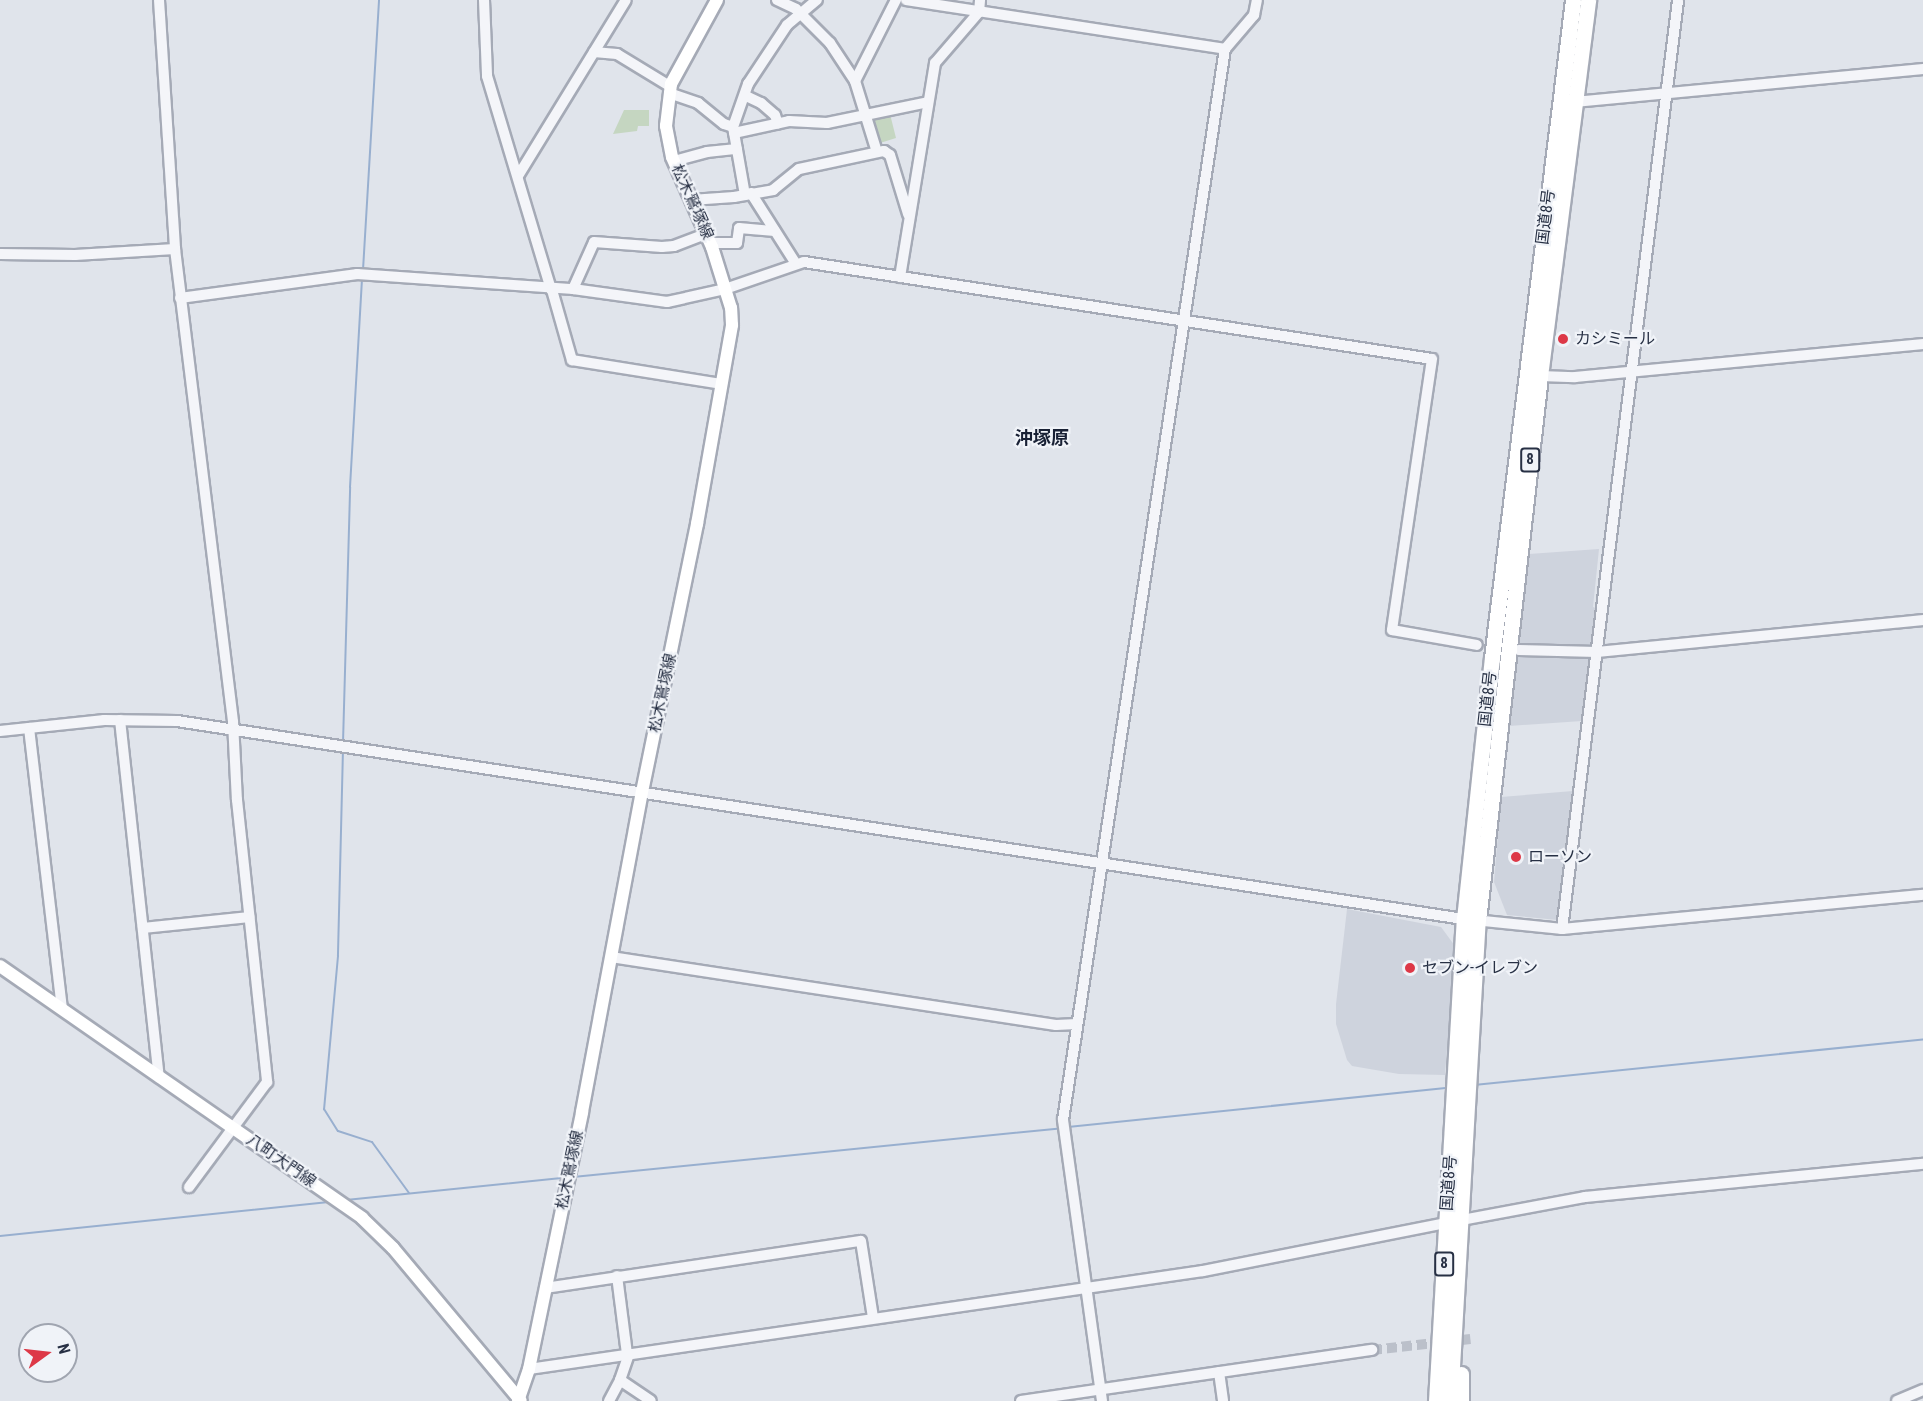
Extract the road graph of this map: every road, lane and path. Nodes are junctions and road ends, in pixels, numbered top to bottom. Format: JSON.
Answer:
{"nodes":[{"id":1,"x":159,"y":0,"type":"edge"},
{"id":2,"x":484,"y":0,"type":"edge"},
{"id":3,"x":626,"y":0,"type":"edge"},
{"id":4,"x":717,"y":0,"type":"edge"},
{"id":5,"x":777,"y":0,"type":"edge"},
{"id":6,"x":817,"y":0,"type":"edge"},
{"id":7,"x":896,"y":0,"type":"edge"},
{"id":8,"x":906,"y":0,"type":"edge"},
{"id":9,"x":980,"y":0,"type":"edge"},
{"id":10,"x":1257,"y":0,"type":"edge"},
{"id":11,"x":1573,"y":0,"type":"edge"},
{"id":12,"x":1588,"y":0,"type":"edge"},
{"id":13,"x":1678,"y":0,"type":"edge"},
{"id":14,"x":978,"y":12,"type":"junction"},
{"id":15,"x":801,"y":15,"type":"junction"},
{"id":16,"x":1225,"y":49,"type":"junction"},
{"id":17,"x":594,"y":52,"type":"junction"},
{"id":18,"x":1923,"y":69,"type":"edge"},
{"id":19,"x":855,"y":81,"type":"junction"},
{"id":20,"x":670,"y":90,"type":"junction"},
{"id":21,"x":1666,"y":93,"type":"junction"},
{"id":22,"x":746,"y":96,"type":"junction"},
{"id":23,"x":928,"y":102,"type":"junction"},
{"id":24,"x":1574,"y":102,"type":"junction"},
{"id":25,"x":866,"y":113,"type":"junction"},
{"id":26,"x":778,"y":124,"type":"junction"},
{"id":27,"x":734,"y":130,"type":"junction"},
{"id":28,"x":737,"y":149,"type":"junction"},
{"id":29,"x":877,"y":152,"type":"junction"},
{"id":30,"x":674,"y":161,"type":"junction"},
{"id":31,"x":518,"y":176,"type":"junction"},
{"id":32,"x":748,"y":194,"type":"junction"},
{"id":33,"x":691,"y":200,"type":"junction"},
{"id":34,"x":908,"y":214,"type":"junction"},
{"id":35,"x":775,"y":231,"type":"junction"},
{"id":36,"x":708,"y":239,"type":"junction"},
{"id":37,"x":175,"y":249,"type":"junction"},
{"id":38,"x":0,"y":254,"type":"edge"},
{"id":39,"x":796,"y":264,"type":"junction"},
{"id":40,"x":900,"y":277,"type":"junction"},
{"id":41,"x":725,"y":289,"type":"junction"},
{"id":42,"x":551,"y":290,"type":"junction"},
{"id":43,"x":573,"y":290,"type":"junction"},
{"id":44,"x":180,"y":298,"type":"junction"},
{"id":45,"x":1185,"y":321,"type":"junction"},
{"id":46,"x":1923,"y":344,"type":"edge"},
{"id":47,"x":1632,"y":372,"type":"junction"},
{"id":48,"x":1540,"y":376,"type":"junction"},
{"id":49,"x":722,"y":384,"type":"junction"},
{"id":50,"x":1923,"y":620,"type":"edge"},
{"id":51,"x":1477,"y":645,"type":"dead end"},
{"id":52,"x":1520,"y":650,"type":"dead end"},
{"id":53,"x":1597,"y":652,"type":"junction"},
{"id":54,"x":120,"y":720,"type":"junction"},
{"id":55,"x":30,"y":728,"type":"junction"},
{"id":56,"x":234,"y":729,"type":"junction"},
{"id":57,"x":0,"y":731,"type":"edge"},
{"id":58,"x":642,"y":792,"type":"junction"},
{"id":59,"x":1101,"y":863,"type":"junction"},
{"id":60,"x":1923,"y":895,"type":"edge"},
{"id":61,"x":249,"y":917,"type":"junction"},
{"id":62,"x":1471,"y":920,"type":"junction"},
{"id":63,"x":143,"y":928,"type":"junction"},
{"id":64,"x":1562,"y":929,"type":"junction"},
{"id":65,"x":611,"y":957,"type":"junction"},
{"id":66,"x":0,"y":966,"type":"edge"},
{"id":67,"x":62,"y":1008,"type":"junction"},
{"id":68,"x":1077,"y":1024,"type":"junction"},
{"id":69,"x":159,"y":1077,"type":"junction"},
{"id":70,"x":232,"y":1127,"type":"junction"},
{"id":71,"x":1459,"y":1127,"type":"junction"},
{"id":72,"x":1923,"y":1164,"type":"edge"},
{"id":73,"x":189,"y":1187,"type":"dead end"},
{"id":74,"x":1462,"y":1220,"type":"junction"},
{"id":75,"x":1445,"y":1223,"type":"junction"},
{"id":76,"x":1458,"y":1272,"type":"junction"},
{"id":77,"x":617,"y":1276,"type":"junction"},
{"id":78,"x":545,"y":1288,"type":"junction"},
{"id":79,"x":1087,"y":1288,"type":"junction"},
{"id":80,"x":1442,"y":1301,"type":"junction"},
{"id":81,"x":873,"y":1317,"type":"junction"},
{"id":82,"x":1372,"y":1350,"type":"tunnel mouth"},
{"id":83,"x":628,"y":1354,"type":"junction"},
{"id":84,"x":529,"y":1369,"type":"junction"},
{"id":85,"x":1219,"y":1372,"type":"junction"},
{"id":86,"x":620,"y":1380,"type":"junction"},
{"id":87,"x":1923,"y":1390,"type":"edge"},
{"id":88,"x":1102,"y":1396,"type":"edge"},
{"id":89,"x":520,"y":1400,"type":"edge"},
{"id":90,"x":609,"y":1401,"type":"edge"},
{"id":91,"x":651,"y":1401,"type":"edge"},
{"id":92,"x":1022,"y":1401,"type":"edge"},
{"id":93,"x":1223,"y":1401,"type":"edge"},
{"id":94,"x":1427,"y":1401,"type":"edge"},
{"id":95,"x":1436,"y":1401,"type":"edge"},
{"id":96,"x":1450,"y":1401,"type":"edge"},
{"id":97,"x":1461,"y":1401,"type":"edge"},
{"id":98,"x":1897,"y":1401,"type":"edge"}],
"edges":[{"from":1,"to":37,"type":"street"},
{"from":2,"to":31,"type":"street"},
{"from":3,"to":17,"type":"street"},
{"from":4,"to":20,"type":"main road","name":"松木鷲塚線"},
{"from":5,"to":15,"type":"street"},
{"from":6,"to":15,"type":"street"},
{"from":7,"to":19,"type":"street"},
{"from":8,"to":14,"type":"street"},
{"from":9,"to":14,"type":"street"},
{"from":10,"to":16,"type":"street"},
{"from":11,"to":62,"type":"highway","name":"国道8号","number":"8"},
{"from":12,"to":24,"type":"highway","name":"国道8号","number":"8"},
{"from":13,"to":21,"type":"street"},
{"from":14,"to":16,"type":"street"},
{"from":14,"to":23,"type":"street"},
{"from":15,"to":19,"type":"street"},
{"from":15,"to":22,"type":"street"},
{"from":16,"to":45,"type":"street"},
{"from":17,"to":20,"type":"street"},
{"from":17,"to":31,"type":"street"},
{"from":18,"to":21,"type":"street"},
{"from":19,"to":25,"type":"street"},
{"from":20,"to":27,"type":"street"},
{"from":20,"to":30,"type":"main road","name":"松木鷲塚線"},
{"from":21,"to":24,"type":"street"},
{"from":21,"to":47,"type":"street"},
{"from":22,"to":26,"type":"street"},
{"from":22,"to":27,"type":"street"},
{"from":23,"to":25,"type":"street"},
{"from":23,"to":34,"type":"street"},
{"from":24,"to":48,"type":"highway","name":"国道8号","number":"8"},
{"from":25,"to":26,"type":"street"},
{"from":25,"to":29,"type":"street"},
{"from":26,"to":27,"type":"street"},
{"from":27,"to":28,"type":"street"},
{"from":28,"to":30,"type":"street"},
{"from":28,"to":32,"type":"street"},
{"from":29,"to":32,"type":"street"},
{"from":29,"to":34,"type":"street"},
{"from":30,"to":33,"type":"main road","name":"松木鷲塚線"},
{"from":31,"to":42,"type":"street"},
{"from":32,"to":33,"type":"street"},
{"from":32,"to":35,"type":"street"},
{"from":33,"to":36,"type":"main road","name":"松木鷲塚線"},
{"from":34,"to":40,"type":"street"},
{"from":35,"to":36,"type":"street"},
{"from":35,"to":39,"type":"street"},
{"from":36,"to":41,"type":"main road","name":"松木鷲塚線"},
{"from":36,"to":43,"type":"street"},
{"from":37,"to":38,"type":"street"},
{"from":37,"to":44,"type":"street"},
{"from":39,"to":40,"type":"street"},
{"from":39,"to":41,"type":"street"},
{"from":40,"to":45,"type":"street"},
{"from":41,"to":43,"type":"street"},
{"from":41,"to":49,"type":"main road","name":"松木鷲塚線"},
{"from":42,"to":43,"type":"street"},
{"from":42,"to":44,"type":"street"},
{"from":42,"to":49,"type":"street"},
{"from":44,"to":56,"type":"street"},
{"from":45,"to":51,"type":"street"},
{"from":45,"to":59,"type":"street"},
{"from":46,"to":47,"type":"street"},
{"from":47,"to":48,"type":"street"},
{"from":47,"to":53,"type":"street"},
{"from":48,"to":62,"type":"highway","name":"国道8号","number":"8"},
{"from":49,"to":58,"type":"main road","name":"松木鷲塚線"},
{"from":50,"to":53,"type":"street"},
{"from":52,"to":53,"type":"street"},
{"from":53,"to":64,"type":"street"},
{"from":54,"to":55,"type":"street"},
{"from":54,"to":56,"type":"street"},
{"from":54,"to":63,"type":"street"},
{"from":55,"to":57,"type":"street"},
{"from":55,"to":67,"type":"street"},
{"from":56,"to":58,"type":"street"},
{"from":56,"to":61,"type":"street"},
{"from":58,"to":59,"type":"street"},
{"from":58,"to":65,"type":"main road","name":"松木鷲塚線"},
{"from":59,"to":62,"type":"street"},
{"from":59,"to":68,"type":"street"},
{"from":60,"to":64,"type":"street"},
{"from":61,"to":63,"type":"street"},
{"from":61,"to":70,"type":"street"},
{"from":62,"to":64,"type":"street"},
{"from":62,"to":71,"type":"highway","name":"国道8号","number":"8"},
{"from":63,"to":69,"type":"street"},
{"from":65,"to":68,"type":"street"},
{"from":65,"to":78,"type":"main road","name":"松木鷲塚線"},
{"from":66,"to":67,"type":"main road","name":"八町大門線"},
{"from":67,"to":69,"type":"main road","name":"八町大門線"},
{"from":68,"to":79,"type":"street"},
{"from":69,"to":70,"type":"main road","name":"八町大門線"},
{"from":70,"to":73,"type":"street"},
{"from":70,"to":89,"type":"main road","name":"八町大門線"},
{"from":71,"to":74,"type":"highway","name":"国道8号","number":"8"},
{"from":71,"to":75,"type":"highway","name":"国道8号","number":"8"},
{"from":72,"to":74,"type":"street"},
{"from":74,"to":76,"type":"highway","name":"国道8号","number":"8"},
{"from":75,"to":79,"type":"street"},
{"from":75,"to":80,"type":"highway","name":"国道8号","number":"8"},
{"from":76,"to":96,"type":"highway","name":"国道8号","number":"8"},
{"from":76,"to":97,"type":"highway","number":"8"},
{"from":77,"to":78,"type":"street"},
{"from":77,"to":81,"type":"street"},
{"from":77,"to":83,"type":"street"},
{"from":78,"to":84,"type":"main road","name":"松木鷲塚線"},
{"from":79,"to":81,"type":"street"},
{"from":79,"to":88,"type":"street"},
{"from":80,"to":94,"type":"highway","number":"8"},
{"from":80,"to":95,"type":"highway","name":"国道8号","number":"8"},
{"from":81,"to":83,"type":"street"},
{"from":82,"to":85,"type":"street"},
{"from":83,"to":84,"type":"street"},
{"from":83,"to":86,"type":"street"},
{"from":84,"to":89,"type":"main road","name":"松木鷲塚線"},
{"from":85,"to":88,"type":"street"},
{"from":85,"to":93,"type":"street"},
{"from":86,"to":90,"type":"street"},
{"from":86,"to":91,"type":"street"},
{"from":87,"to":98,"type":"street"},
{"from":88,"to":92,"type":"street"}]}
